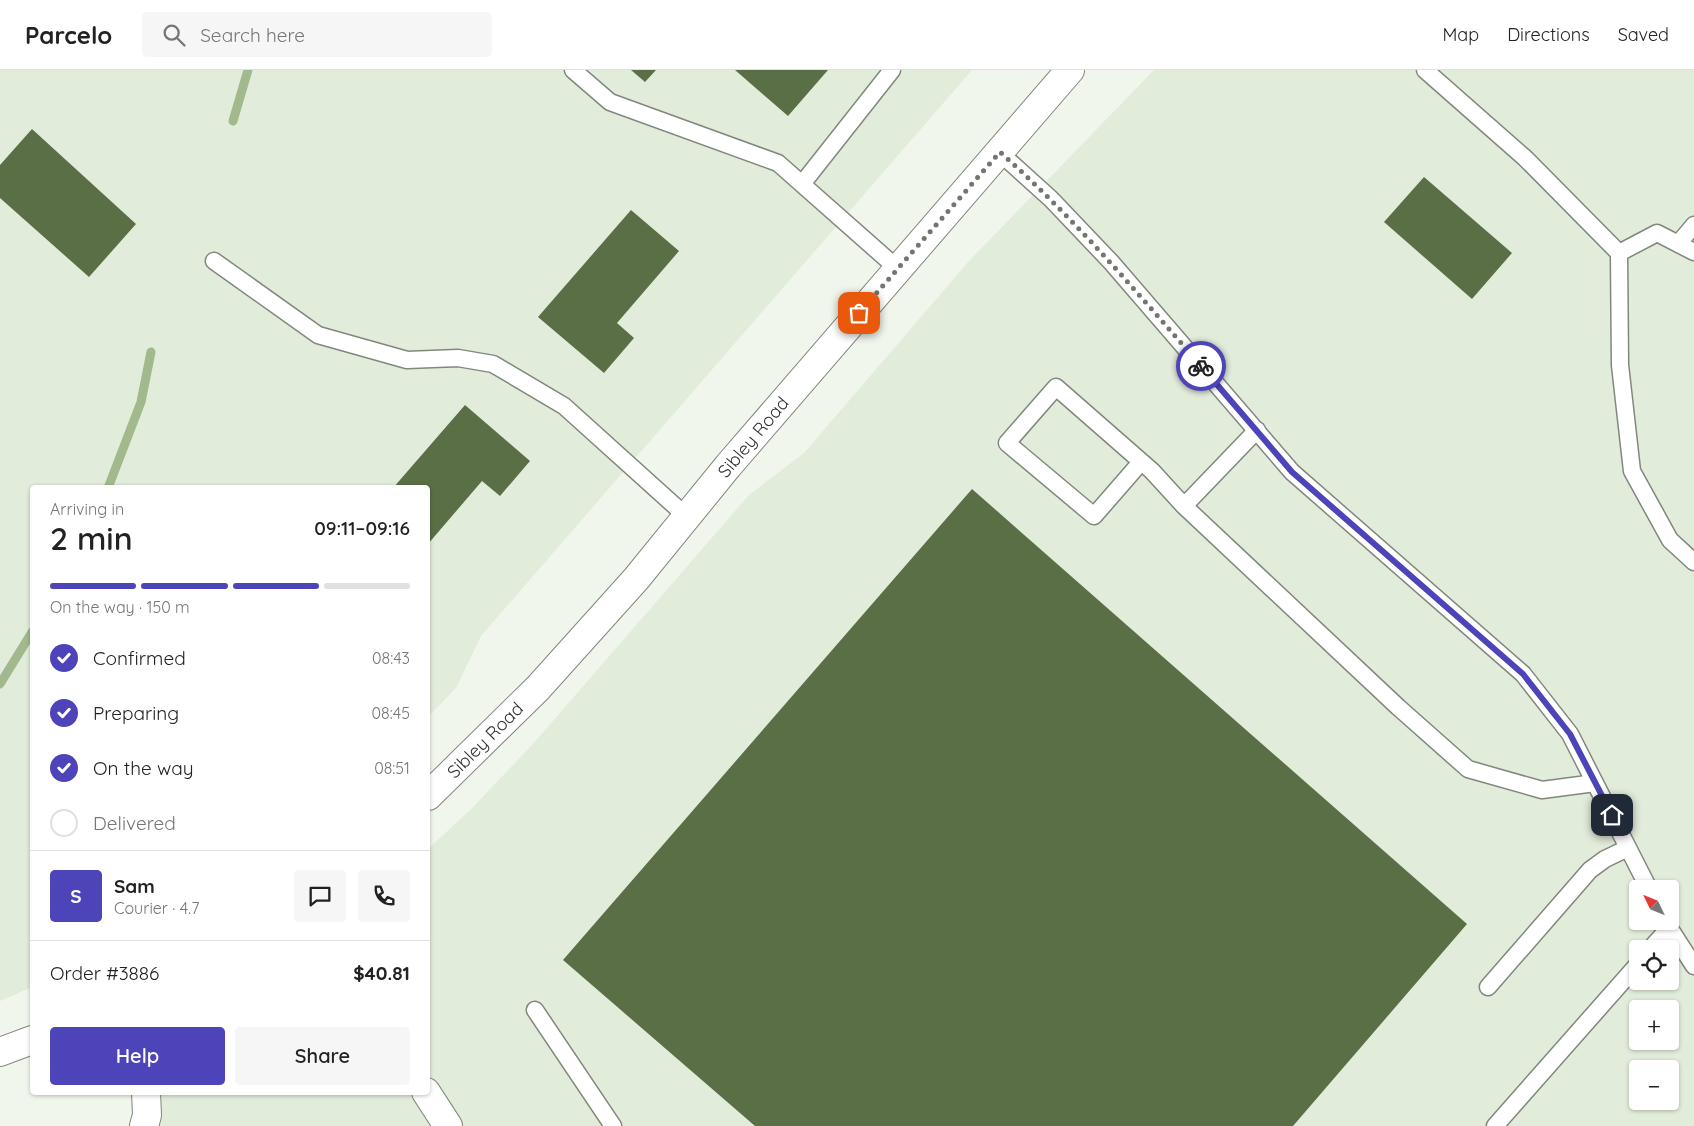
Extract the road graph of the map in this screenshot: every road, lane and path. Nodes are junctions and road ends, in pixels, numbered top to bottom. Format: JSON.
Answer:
{"nodes":[{"id":1,"x":574,"y":70,"type":"edge"},
{"id":2,"x":892,"y":70,"type":"edge"},
{"id":3,"x":1070,"y":70,"type":"edge"},
{"id":4,"x":1425,"y":70,"type":"edge"},
{"id":5,"x":1000,"y":152,"type":"junction"},
{"id":6,"x":802,"y":184,"type":"junction"},
{"id":7,"x":1694,"y":224,"type":"edge"},
{"id":8,"x":1678,"y":244,"type":"junction"},
{"id":9,"x":1694,"y":252,"type":"edge"},
{"id":10,"x":1619,"y":253,"type":"junction"},
{"id":11,"x":214,"y":261,"type":"dead end"},
{"id":12,"x":898,"y":269,"type":"junction"},
{"id":13,"x":1256,"y":430,"type":"junction"},
{"id":14,"x":1141,"y":462,"type":"junction"},
{"id":15,"x":1184,"y":506,"type":"junction"},
{"id":16,"x":686,"y":516,"type":"junction"},
{"id":17,"x":1694,"y":562,"type":"edge"},
{"id":18,"x":1595,"y":783,"type":"junction"},
{"id":19,"x":430,"y":794,"type":"edge"},
{"id":20,"x":1628,"y":848,"type":"junction"},
{"id":21,"x":1644,"y":880,"type":"edge"},
{"id":22,"x":1670,"y":930,"type":"edge"},
{"id":23,"x":1694,"y":966,"type":"edge"},
{"id":24,"x":1629,"y":974,"type":"edge"},
{"id":25,"x":1488,"y":987,"type":"dead end"},
{"id":26,"x":534,"y":1010,"type":"dead end"},
{"id":27,"x":30,"y":1041,"type":"edge"},
{"id":28,"x":0,"y":1052,"type":"edge"},
{"id":29,"x":146,"y":1095,"type":"edge"},
{"id":30,"x":428,"y":1095,"type":"edge"},
{"id":31,"x":144,"y":1126,"type":"edge"},
{"id":32,"x":448,"y":1126,"type":"edge"},
{"id":33,"x":613,"y":1126,"type":"edge"},
{"id":34,"x":1495,"y":1126,"type":"edge"}],
"edges":[{"from":1,"to":6,"type":"lane"},
{"from":2,"to":6,"type":"lane"},
{"from":3,"to":5,"type":"main road","name":"Sibley Road"},
{"from":4,"to":10,"type":"lane"},
{"from":5,"to":12,"type":"main road","name":"Sibley Road"},
{"from":5,"to":13,"type":"lane"},
{"from":6,"to":12,"type":"lane"},
{"from":7,"to":8,"type":"lane"},
{"from":8,"to":9,"type":"lane"},
{"from":8,"to":10,"type":"lane"},
{"from":10,"to":17,"type":"lane"},
{"from":11,"to":16,"type":"lane"},
{"from":12,"to":16,"type":"main road","name":"Sibley Road"},
{"from":13,"to":15,"type":"lane"},
{"from":13,"to":18,"type":"lane"},
{"from":14,"to":14,"type":"lane"},
{"from":14,"to":15,"type":"lane"},
{"from":15,"to":18,"type":"lane"},
{"from":16,"to":19,"type":"main road","name":"Sibley Road"},
{"from":18,"to":20,"type":"lane"},
{"from":20,"to":21,"type":"lane"},
{"from":20,"to":25,"type":"lane"},
{"from":22,"to":23,"type":"lane"},
{"from":24,"to":34,"type":"lane"},
{"from":26,"to":33,"type":"lane"},
{"from":27,"to":28,"type":"main road"},
{"from":29,"to":31,"type":"main road"},
{"from":30,"to":32,"type":"main road"}]}
